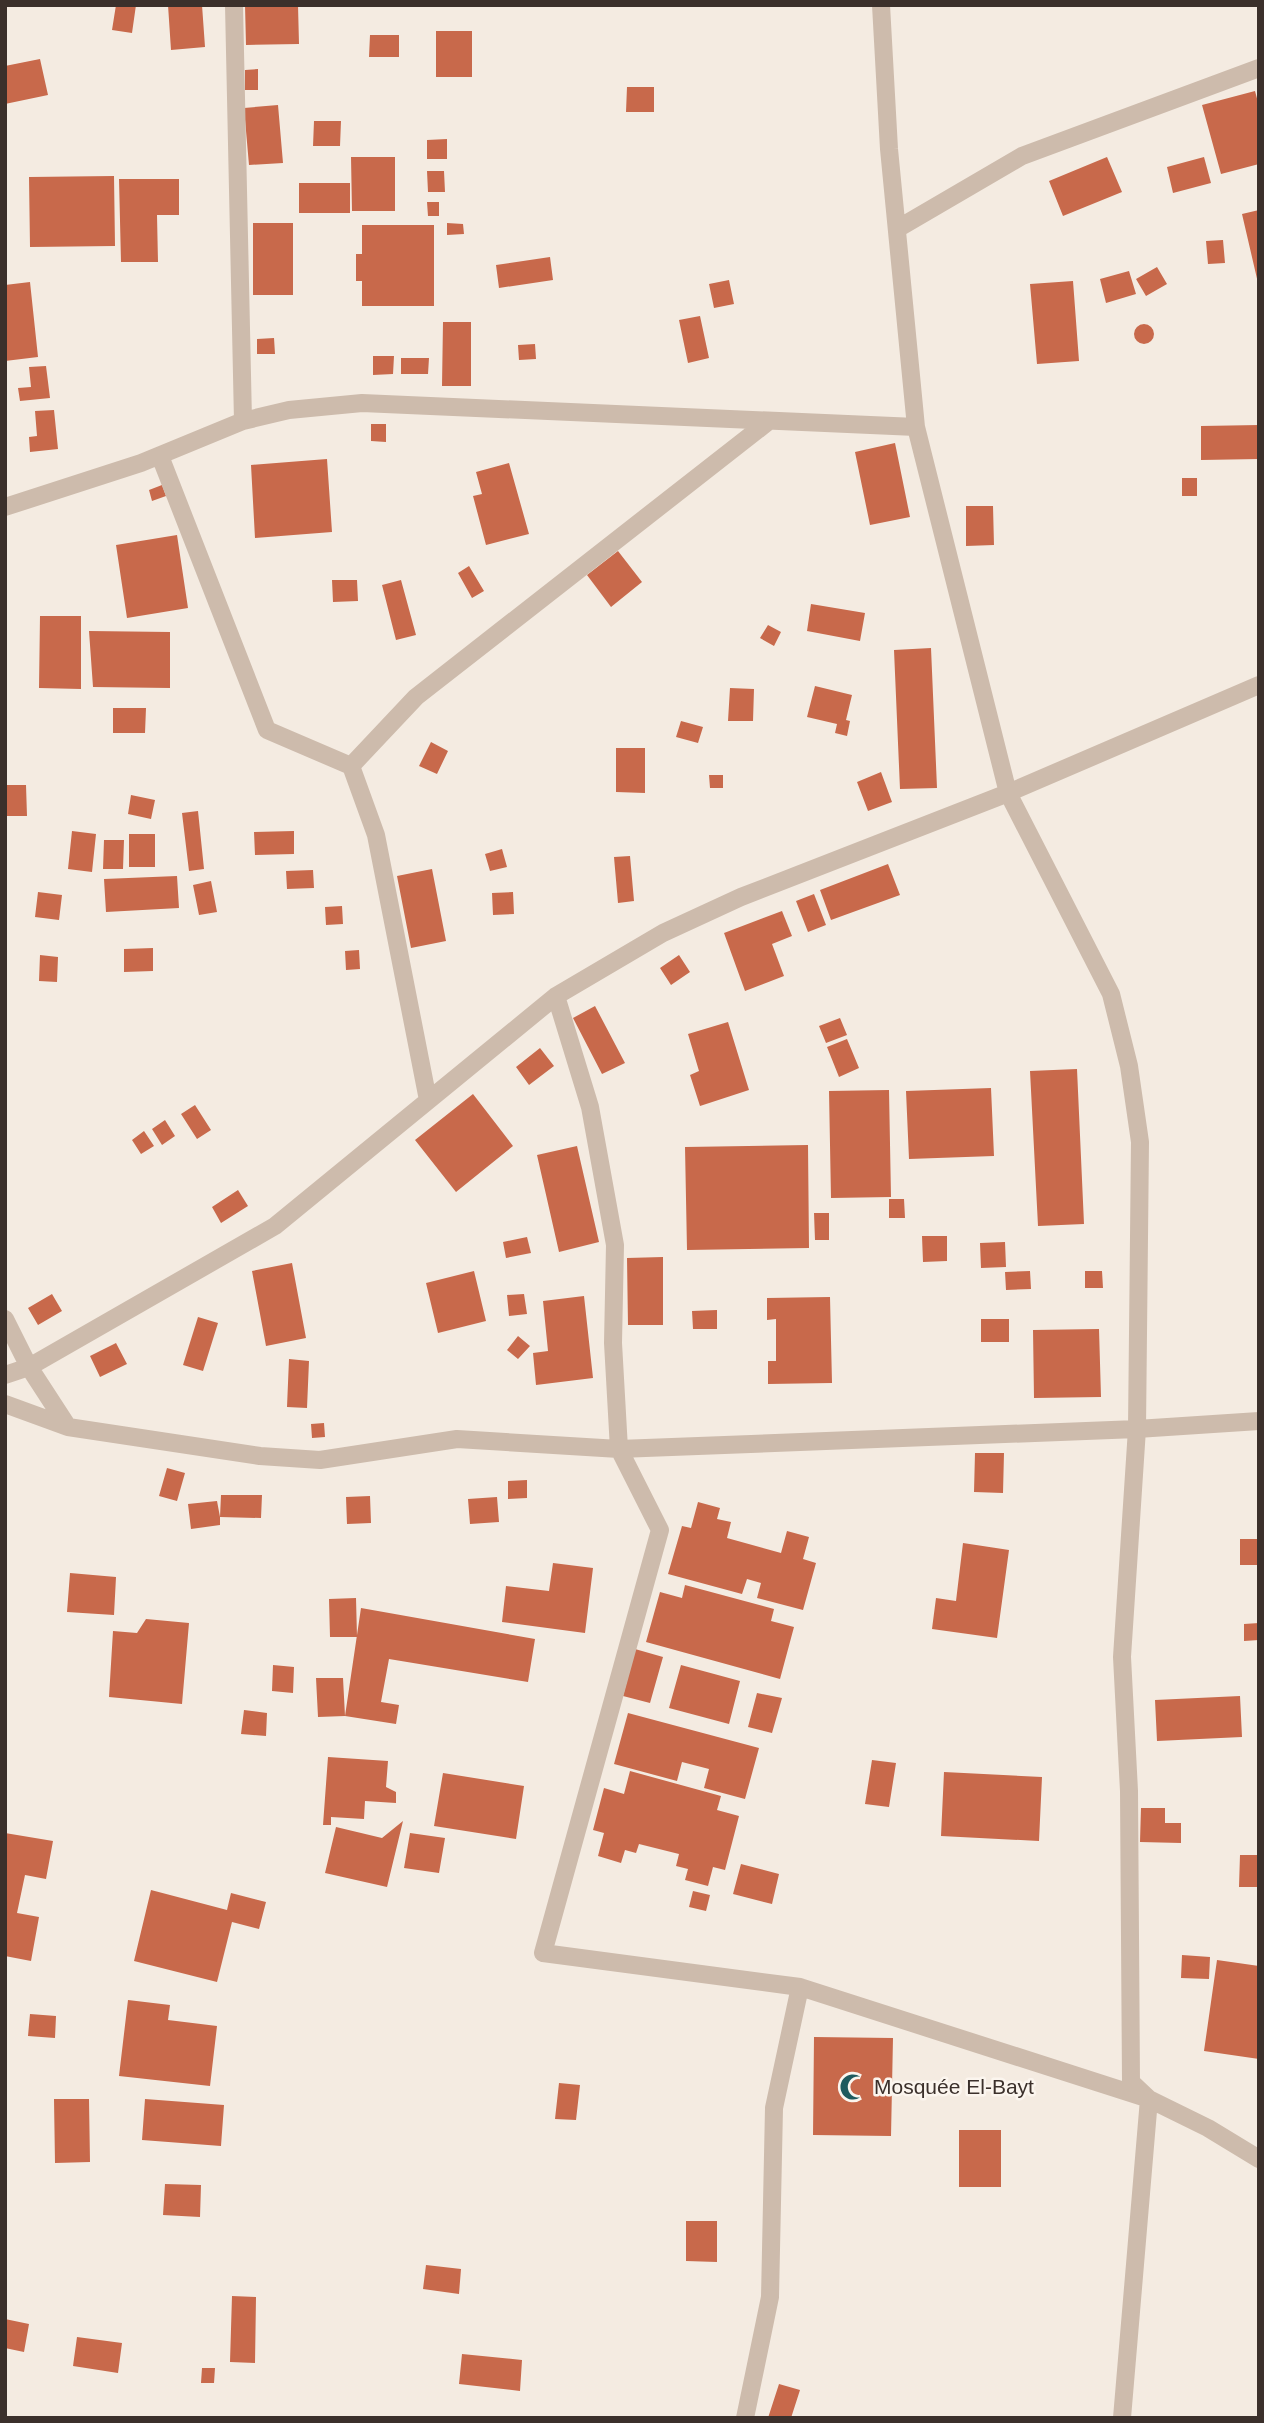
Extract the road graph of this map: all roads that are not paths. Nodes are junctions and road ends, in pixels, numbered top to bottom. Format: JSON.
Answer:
{"nodes":[{"id":1,"x":234,"y":5,"type":"edge"},
{"id":2,"x":881,"y":5,"type":"edge"},
{"id":3,"x":1259,"y":68,"type":"edge"},
{"id":4,"x":897,"y":229,"type":"junction"},
{"id":5,"x":243,"y":421,"type":"junction"},
{"id":6,"x":769,"y":421,"type":"junction"},
{"id":7,"x":916,"y":427,"type":"junction"},
{"id":8,"x":160,"y":456,"type":"junction"},
{"id":9,"x":5,"y":507,"type":"edge"},
{"id":10,"x":1259,"y":685,"type":"edge"},
{"id":11,"x":351,"y":766,"type":"junction"},
{"id":12,"x":1007,"y":793,"type":"junction"},
{"id":13,"x":556,"y":996,"type":"junction"},
{"id":14,"x":428,"y":1100,"type":"junction"},
{"id":15,"x":5,"y":1318,"type":"edge"},
{"id":16,"x":29,"y":1367,"type":"junction"},
{"id":17,"x":5,"y":1375,"type":"edge"},
{"id":18,"x":5,"y":1404,"type":"edge"},
{"id":19,"x":1259,"y":1421,"type":"edge"},
{"id":20,"x":68,"y":1427,"type":"junction"},
{"id":21,"x":1138,"y":1429,"type":"junction"},
{"id":22,"x":619,"y":1449,"type":"junction"},
{"id":23,"x":800,"y":1987,"type":"junction"},
{"id":24,"x":1149,"y":2099,"type":"junction"},
{"id":25,"x":1259,"y":2159,"type":"edge"},
{"id":26,"x":745,"y":2418,"type":"edge"},
{"id":27,"x":1122,"y":2418,"type":"edge"}],
"edges":[{"from":1,"to":5,"type":"street"},
{"from":2,"to":4,"type":"street"},
{"from":3,"to":4,"type":"street"},
{"from":4,"to":7,"type":"street"},
{"from":5,"to":6,"type":"street"},
{"from":5,"to":8,"type":"street"},
{"from":6,"to":7,"type":"street"},
{"from":6,"to":11,"type":"street"},
{"from":7,"to":12,"type":"street"},
{"from":8,"to":9,"type":"street"},
{"from":8,"to":11,"type":"street"},
{"from":10,"to":12,"type":"street"},
{"from":11,"to":14,"type":"street"},
{"from":12,"to":13,"type":"street"},
{"from":12,"to":21,"type":"street"},
{"from":13,"to":14,"type":"street"},
{"from":13,"to":22,"type":"street"},
{"from":14,"to":16,"type":"street"},
{"from":15,"to":16,"type":"street"},
{"from":16,"to":17,"type":"street"},
{"from":16,"to":20,"type":"street"},
{"from":18,"to":20,"type":"street"},
{"from":19,"to":21,"type":"street"},
{"from":20,"to":22,"type":"street"},
{"from":21,"to":22,"type":"street"},
{"from":21,"to":24,"type":"street"},
{"from":22,"to":23,"type":"street"},
{"from":23,"to":24,"type":"street"},
{"from":23,"to":26,"type":"street"},
{"from":24,"to":25,"type":"street"},
{"from":24,"to":27,"type":"street"}]}
